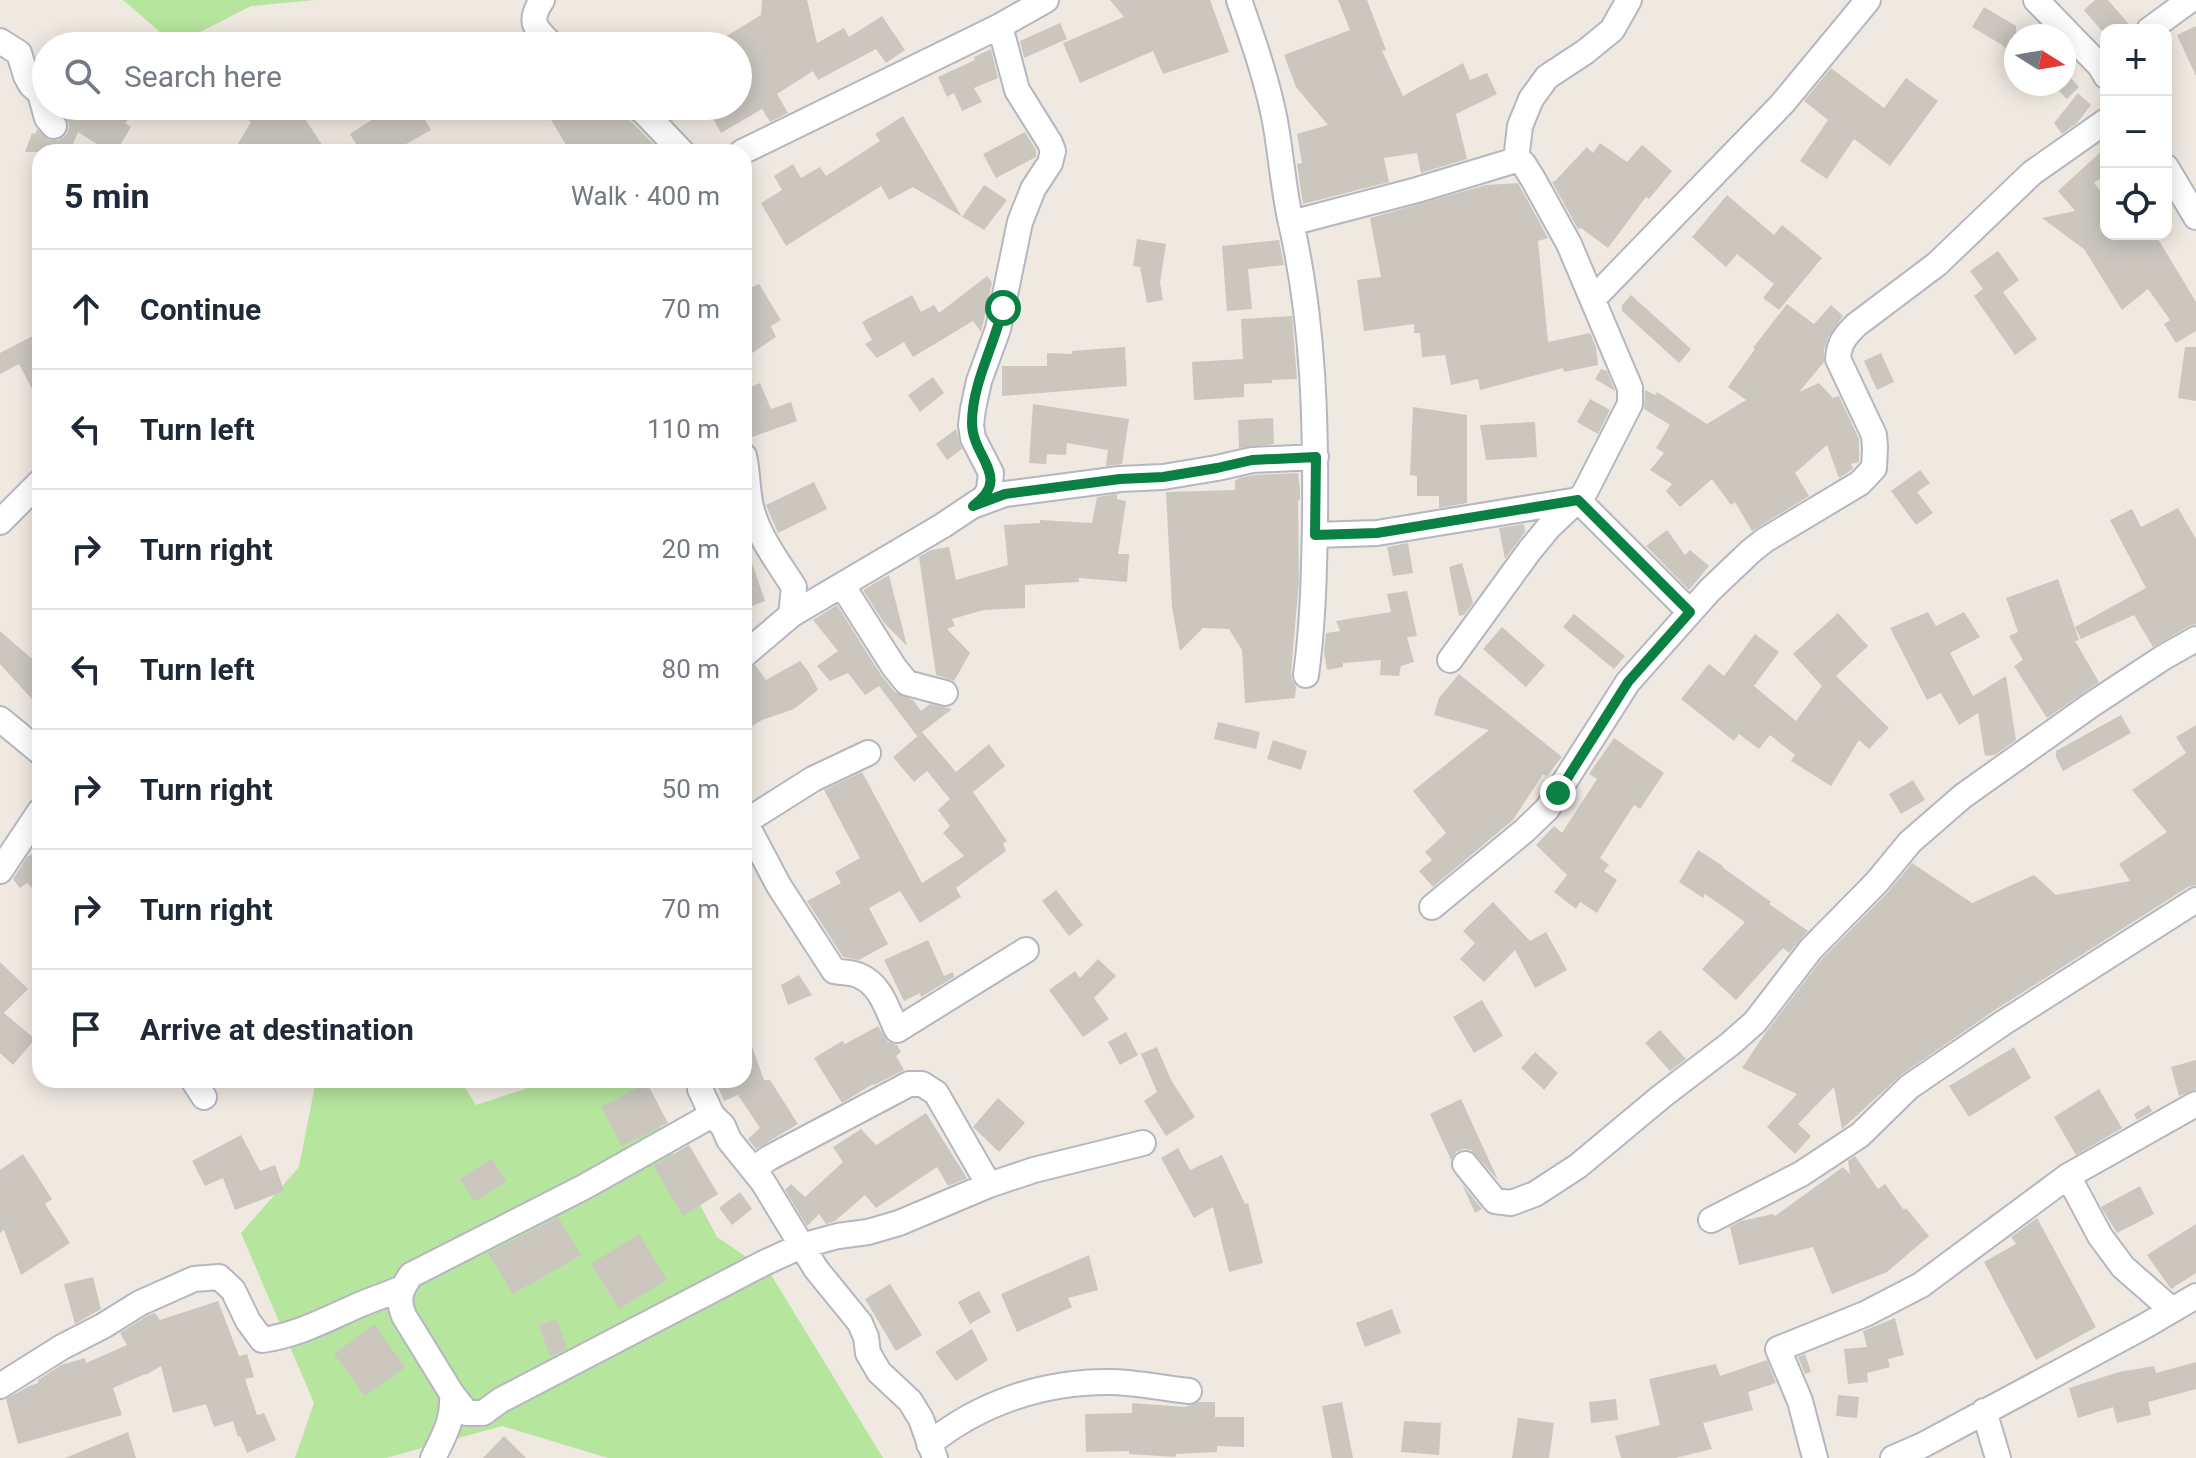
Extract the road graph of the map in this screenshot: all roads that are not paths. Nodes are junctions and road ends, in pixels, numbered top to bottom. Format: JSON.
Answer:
{"nodes":[{"id":1,"x":542,"y":0,"type":"edge"},
{"id":2,"x":1046,"y":0,"type":"edge"},
{"id":3,"x":1239,"y":0,"type":"edge"},
{"id":4,"x":1629,"y":0,"type":"edge"},
{"id":5,"x":1868,"y":0,"type":"edge"},
{"id":6,"x":2036,"y":0,"type":"edge"},
{"id":7,"x":2190,"y":0,"type":"edge"},
{"id":8,"x":2157,"y":24,"type":"edge"},
{"id":9,"x":1000,"y":26,"type":"junction"},
{"id":10,"x":540,"y":32,"type":"edge"},
{"id":11,"x":0,"y":41,"type":"edge"},
{"id":12,"x":2100,"y":64,"type":"edge"},
{"id":13,"x":32,"y":86,"type":"edge"},
{"id":14,"x":49,"y":120,"type":"edge"},
{"id":15,"x":652,"y":120,"type":"edge"},
{"id":16,"x":2100,"y":125,"type":"edge"},
{"id":17,"x":54,"y":126,"type":"dead end"},
{"id":18,"x":674,"y":144,"type":"edge"},
{"id":19,"x":752,"y":147,"type":"edge"},
{"id":20,"x":1516,"y":160,"type":"junction"},
{"id":21,"x":2167,"y":168,"type":"edge"},
{"id":22,"x":2196,"y":217,"type":"edge"},
{"id":23,"x":1291,"y":223,"type":"junction"},
{"id":24,"x":1593,"y":299,"type":"junction"},
{"id":25,"x":1316,"y":457,"type":"junction"},
{"id":26,"x":32,"y":490,"type":"edge"},
{"id":27,"x":1578,"y":500,"type":"junction"},
{"id":28,"x":973,"y":506,"type":"junction"},
{"id":29,"x":752,"y":511,"type":"edge"},
{"id":30,"x":0,"y":522,"type":"edge"},
{"id":31,"x":1315,"y":535,"type":"junction"},
{"id":32,"x":842,"y":585,"type":"junction"},
{"id":33,"x":1690,"y":612,"type":"junction"},
{"id":34,"x":791,"y":615,"type":"junction"},
{"id":35,"x":2196,"y":639,"type":"edge"},
{"id":36,"x":752,"y":648,"type":"edge"},
{"id":37,"x":1450,"y":660,"type":"dead end"},
{"id":38,"x":1306,"y":675,"type":"dead end"},
{"id":39,"x":945,"y":693,"type":"dead end"},
{"id":40,"x":0,"y":719,"type":"edge"},
{"id":41,"x":32,"y":745,"type":"edge"},
{"id":42,"x":868,"y":753,"type":"dead end"},
{"id":43,"x":752,"y":816,"type":"edge"},
{"id":44,"x":32,"y":823,"type":"edge"},
{"id":45,"x":752,"y":836,"type":"edge"},
{"id":46,"x":0,"y":871,"type":"edge"},
{"id":47,"x":2196,"y":900,"type":"edge"},
{"id":48,"x":1432,"y":907,"type":"dead end"},
{"id":49,"x":1026,"y":950,"type":"dead end"},
{"id":50,"x":700,"y":1088,"type":"edge"},
{"id":51,"x":2196,"y":1104,"type":"edge"},
{"id":52,"x":712,"y":1115,"type":"junction"},
{"id":53,"x":1143,"y":1143,"type":"dead end"},
{"id":54,"x":1465,"y":1164,"type":"dead end"},
{"id":55,"x":754,"y":1169,"type":"junction"},
{"id":56,"x":2068,"y":1176,"type":"junction"},
{"id":57,"x":989,"y":1185,"type":"junction"},
{"id":58,"x":1711,"y":1220,"type":"dead end"},
{"id":59,"x":801,"y":1246,"type":"junction"},
{"id":60,"x":402,"y":1288,"type":"junction"},
{"id":61,"x":2196,"y":1296,"type":"edge"},
{"id":62,"x":2172,"y":1310,"type":"junction"},
{"id":63,"x":0,"y":1386,"type":"edge"},
{"id":64,"x":1189,"y":1391,"type":"dead end"},
{"id":65,"x":452,"y":1394,"type":"junction"},
{"id":66,"x":1984,"y":1411,"type":"junction"},
{"id":67,"x":932,"y":1451,"type":"edge"},
{"id":68,"x":433,"y":1458,"type":"edge"},
{"id":69,"x":1815,"y":1458,"type":"edge"},
{"id":70,"x":1893,"y":1458,"type":"edge"},
{"id":71,"x":1998,"y":1458,"type":"edge"}],
"edges":[{"from":1,"to":10,"type":"street"},
{"from":2,"to":9,"type":"street"},
{"from":3,"to":23,"type":"street"},
{"from":4,"to":20,"type":"street"},
{"from":5,"to":24,"type":"street"},
{"from":6,"to":12,"type":"street"},
{"from":7,"to":8,"type":"street"},
{"from":9,"to":19,"type":"street"},
{"from":9,"to":28,"type":"street"},
{"from":11,"to":13,"type":"street"},
{"from":14,"to":17,"type":"street"},
{"from":15,"to":18,"type":"street"},
{"from":16,"to":33,"type":"street"},
{"from":20,"to":23,"type":"street"},
{"from":20,"to":24,"type":"street"},
{"from":21,"to":22,"type":"street"},
{"from":23,"to":25,"type":"street"},
{"from":24,"to":27,"type":"street"},
{"from":25,"to":28,"type":"street"},
{"from":25,"to":31,"type":"street"},
{"from":26,"to":30,"type":"street"},
{"from":27,"to":31,"type":"street"},
{"from":27,"to":33,"type":"street"},
{"from":27,"to":37,"type":"street"},
{"from":28,"to":32,"type":"street"},
{"from":29,"to":34,"type":"street"},
{"from":31,"to":38,"type":"street"},
{"from":32,"to":34,"type":"street"},
{"from":32,"to":39,"type":"street"},
{"from":33,"to":48,"type":"street"},
{"from":34,"to":36,"type":"street"},
{"from":35,"to":54,"type":"street"},
{"from":40,"to":41,"type":"street"},
{"from":42,"to":43,"type":"street"},
{"from":44,"to":46,"type":"street"},
{"from":45,"to":49,"type":"street"},
{"from":47,"to":58,"type":"street"},
{"from":50,"to":52,"type":"street"},
{"from":51,"to":56,"type":"street"},
{"from":52,"to":55,"type":"street"},
{"from":52,"to":60,"type":"street"},
{"from":53,"to":57,"type":"street"},
{"from":55,"to":57,"type":"street"},
{"from":55,"to":59,"type":"street"},
{"from":56,"to":62,"type":"street"},
{"from":56,"to":69,"type":"street"},
{"from":57,"to":59,"type":"street"},
{"from":59,"to":65,"type":"street"},
{"from":59,"to":67,"type":"street"},
{"from":60,"to":63,"type":"street"},
{"from":60,"to":65,"type":"street"},
{"from":61,"to":62,"type":"street"},
{"from":62,"to":66,"type":"street"},
{"from":64,"to":67,"type":"street"},
{"from":65,"to":68,"type":"street"},
{"from":66,"to":70,"type":"street"},
{"from":66,"to":71,"type":"street"}]}
